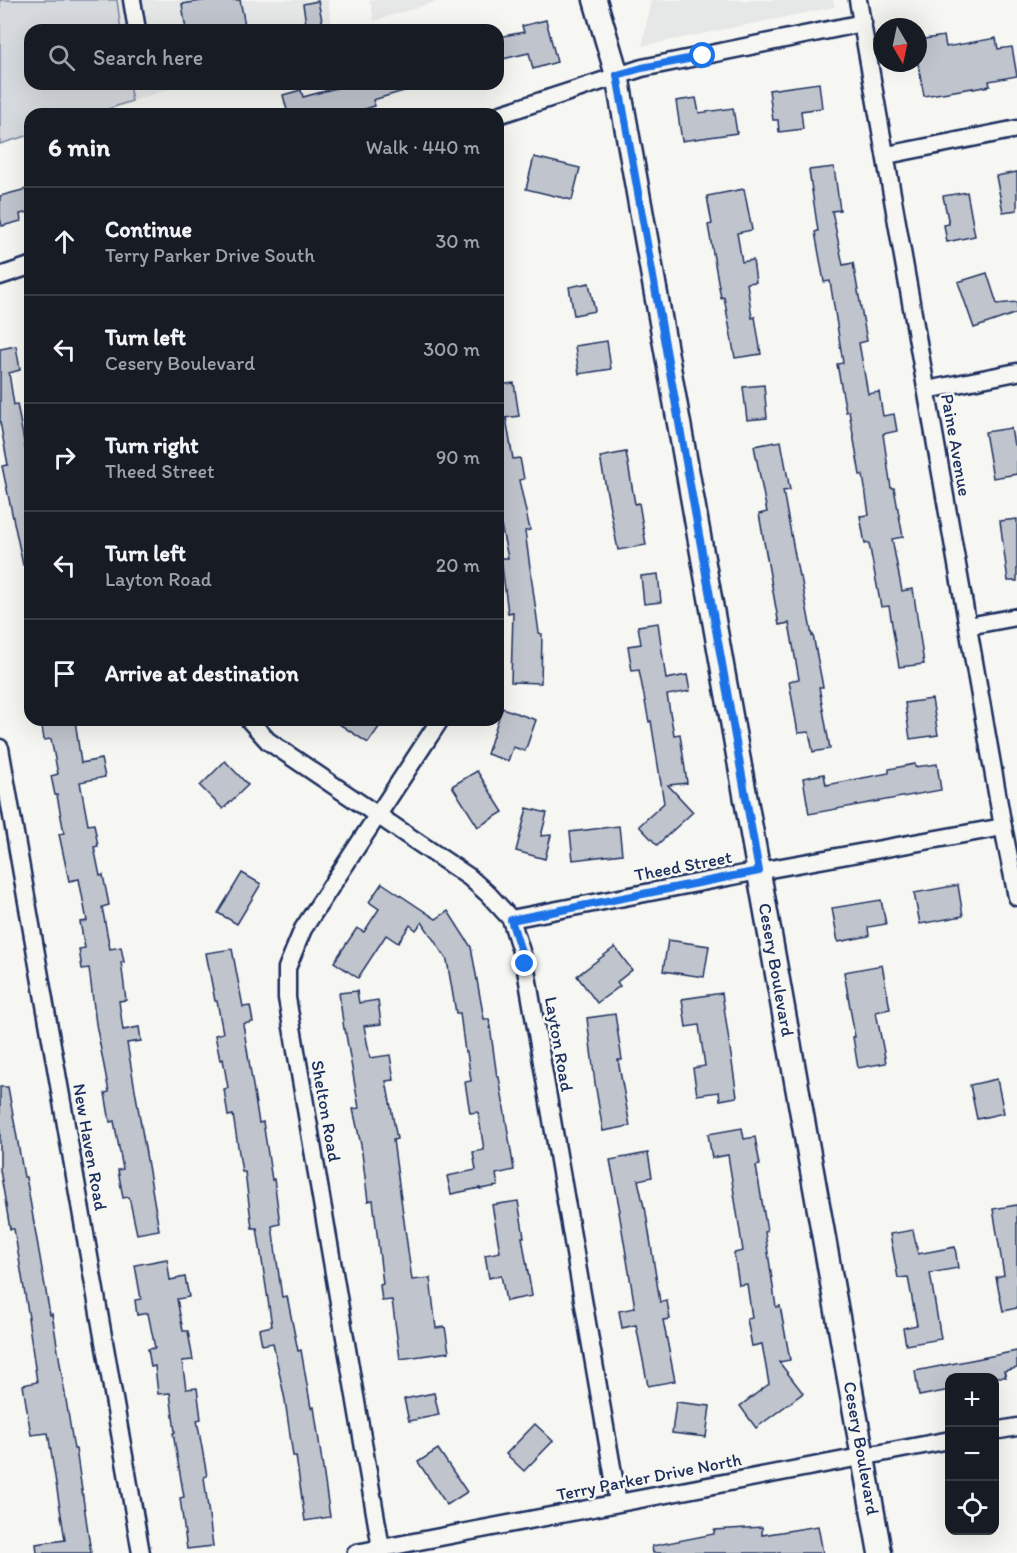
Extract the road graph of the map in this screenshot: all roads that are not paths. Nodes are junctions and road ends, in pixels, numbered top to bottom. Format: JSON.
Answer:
{"nodes":[{"id":1,"x":132,"y":0,"type":"edge"},
{"id":2,"x":595,"y":0,"type":"edge"},
{"id":3,"x":858,"y":0,"type":"edge"},
{"id":4,"x":863,"y":23,"type":"junction"},
{"id":5,"x":135,"y":24,"type":"edge"},
{"id":6,"x":617,"y":75,"type":"junction"},
{"id":7,"x":504,"y":113,"type":"edge"},
{"id":8,"x":1017,"y":129,"type":"edge"},
{"id":9,"x":886,"y":155,"type":"junction"},
{"id":10,"x":24,"y":268,"type":"edge"},
{"id":11,"x":0,"y":276,"type":"edge"},
{"id":12,"x":1017,"y":372,"type":"edge"},
{"id":13,"x":927,"y":390,"type":"junction"},
{"id":14,"x":1017,"y":616,"type":"edge"},
{"id":15,"x":968,"y":626,"type":"junction"},
{"id":16,"x":254,"y":726,"type":"edge"},
{"id":17,"x":436,"y":726,"type":"edge"},
{"id":18,"x":0,"y":748,"type":"edge"},
{"id":19,"x":376,"y":815,"type":"junction"},
{"id":20,"x":1004,"y":827,"type":"junction"},
{"id":21,"x":1014,"y":861,"type":"edge"},
{"id":22,"x":759,"y":871,"type":"junction"},
{"id":23,"x":1017,"y":897,"type":"edge"},
{"id":24,"x":511,"y":920,"type":"junction"},
{"id":25,"x":1017,"y":1427,"type":"edge"},
{"id":26,"x":999,"y":1430,"type":"edge"},
{"id":27,"x":945,"y":1441,"type":"edge"},
{"id":28,"x":863,"y":1456,"type":"junction"},
{"id":29,"x":618,"y":1502,"type":"junction"},
{"id":30,"x":381,"y":1548,"type":"junction"},
{"id":31,"x":141,"y":1553,"type":"edge"},
{"id":32,"x":356,"y":1553,"type":"edge"},
{"id":33,"x":880,"y":1553,"type":"edge"}],
"edges":[{"from":1,"to":5,"type":"street"},
{"from":2,"to":6,"type":"main road","name":"Cesery Boulevard"},
{"from":3,"to":4,"type":"street","name":"Paine Avenue"},
{"from":4,"to":6,"type":"street"},
{"from":4,"to":9,"type":"street","name":"Paine Avenue"},
{"from":6,"to":7,"type":"street"},
{"from":6,"to":22,"type":"main road","name":"Cesery Boulevard"},
{"from":8,"to":9,"type":"street"},
{"from":9,"to":13,"type":"street","name":"Paine Avenue"},
{"from":10,"to":11,"type":"street"},
{"from":12,"to":13,"type":"street"},
{"from":13,"to":15,"type":"street","name":"Paine Avenue"},
{"from":14,"to":15,"type":"street"},
{"from":15,"to":20,"type":"street","name":"Paine Avenue"},
{"from":16,"to":19,"type":"street","name":"Layton Road"},
{"from":17,"to":19,"type":"street","name":"Shelton Road"},
{"from":18,"to":31,"type":"street","name":"New Haven Road"},
{"from":19,"to":24,"type":"street","name":"Layton Road"},
{"from":19,"to":30,"type":"street","name":"Shelton Road"},
{"from":20,"to":21,"type":"street","name":"Paine Avenue"},
{"from":20,"to":22,"type":"street","name":"Theed Street"},
{"from":21,"to":23,"type":"street","name":"Paine Avenue"},
{"from":22,"to":24,"type":"street","name":"Theed Street"},
{"from":22,"to":28,"type":"main road","name":"Cesery Boulevard"},
{"from":24,"to":29,"type":"street","name":"Layton Road"},
{"from":25,"to":26,"type":"street"},
{"from":27,"to":28,"type":"street","name":"Terry Parker Drive North"},
{"from":28,"to":29,"type":"street","name":"Terry Parker Drive North"},
{"from":28,"to":33,"type":"main road","name":"Cesery Boulevard"},
{"from":29,"to":30,"type":"street","name":"Terry Parker Drive North"},
{"from":30,"to":32,"type":"street","name":"Terry Parker Drive North"}]}
